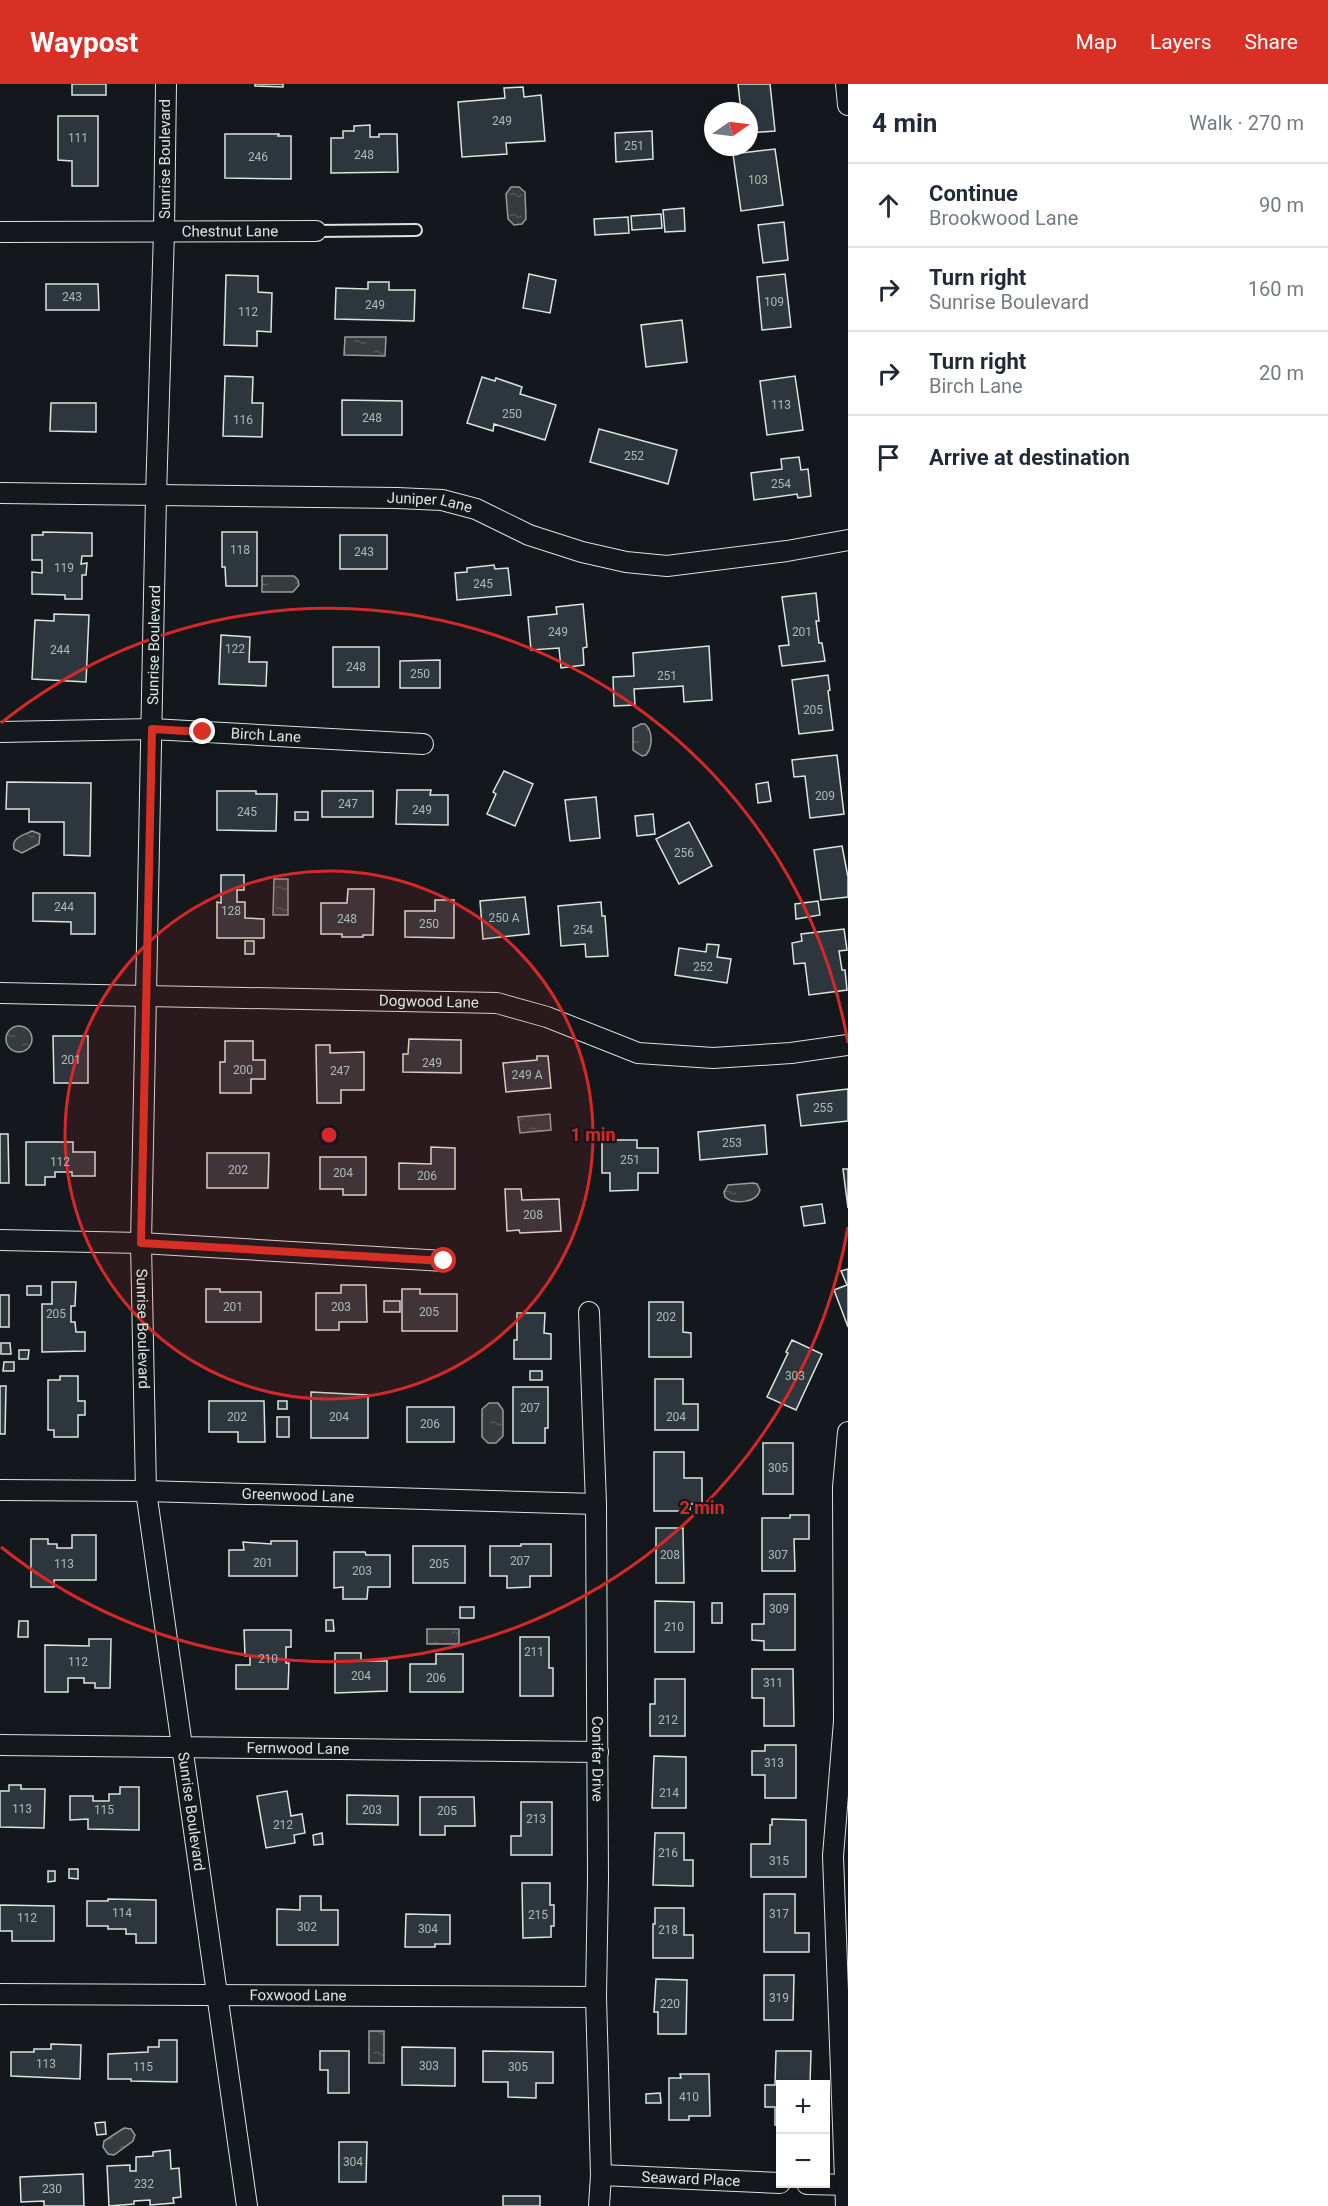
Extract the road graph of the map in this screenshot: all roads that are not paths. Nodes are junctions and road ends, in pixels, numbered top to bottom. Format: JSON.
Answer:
{"nodes":[{"id":1,"x":166,"y":84,"type":"edge"},
{"id":2,"x":846,"y":84,"type":"edge"},
{"id":3,"x":848,"y":105,"type":"edge"},
{"id":4,"x":416,"y":230,"type":"dead end"},
{"id":5,"x":164,"y":231,"type":"junction"},
{"id":6,"x":316,"y":231,"type":"joint"},
{"id":7,"x":0,"y":232,"type":"edge"},
{"id":8,"x":0,"y":493,"type":"edge"},
{"id":9,"x":156,"y":496,"type":"junction"},
{"id":10,"x":848,"y":540,"type":"edge"},
{"id":11,"x":152,"y":729,"type":"junction"},
{"id":12,"x":0,"y":732,"type":"edge"},
{"id":13,"x":423,"y":744,"type":"dead end"},
{"id":14,"x":0,"y":993,"type":"edge"},
{"id":15,"x":146,"y":995,"type":"junction"},
{"id":16,"x":848,"y":1045,"type":"edge"},
{"id":17,"x":0,"y":1240,"type":"edge"},
{"id":18,"x":141,"y":1243,"type":"junction"},
{"id":19,"x":444,"y":1261,"type":"dead end"},
{"id":20,"x":589,"y":1312,"type":"dead end"},
{"id":21,"x":848,"y":1432,"type":"edge"},
{"id":22,"x":0,"y":1490,"type":"edge"},
{"id":23,"x":146,"y":1491,"type":"junction"},
{"id":24,"x":596,"y":1504,"type":"junction"},
{"id":25,"x":0,"y":1744,"type":"edge"},
{"id":26,"x":181,"y":1747,"type":"junction"},
{"id":27,"x":598,"y":1752,"type":"junction"},
{"id":28,"x":841,"y":1856,"type":"edge"},
{"id":29,"x":0,"y":1994,"type":"edge"},
{"id":30,"x":219,"y":1995,"type":"junction"},
{"id":31,"x":596,"y":1997,"type":"junction"},
{"id":32,"x":601,"y":2175,"type":"junction"},
{"id":33,"x":776,"y":2183,"type":"edge"},
{"id":34,"x":830,"y":2185,"type":"edge"},
{"id":35,"x":847,"y":2185,"type":"edge"},
{"id":36,"x":247,"y":2206,"type":"edge"},
{"id":37,"x":599,"y":2206,"type":"edge"},
{"id":38,"x":846,"y":2206,"type":"edge"}],
"edges":[{"from":1,"to":5,"type":"street","name":"Sunrise Boulevard"},
{"from":2,"to":3,"type":"street"},
{"from":4,"to":6,"type":"lane"},
{"from":5,"to":6,"type":"street","name":"Chestnut Lane"},
{"from":5,"to":7,"type":"street","name":"Chestnut Lane"},
{"from":5,"to":9,"type":"street","name":"Sunrise Boulevard"},
{"from":8,"to":9,"type":"street","name":"Juniper Lane"},
{"from":9,"to":10,"type":"street","name":"Juniper Lane"},
{"from":9,"to":11,"type":"street","name":"Sunrise Boulevard"},
{"from":11,"to":12,"type":"street","name":"Birch Lane"},
{"from":11,"to":13,"type":"street","name":"Birch Lane"},
{"from":11,"to":15,"type":"street","name":"Sunrise Boulevard"},
{"from":14,"to":15,"type":"street","name":"Dogwood Lane"},
{"from":15,"to":16,"type":"street","name":"Dogwood Lane"},
{"from":15,"to":18,"type":"street","name":"Sunrise Boulevard"},
{"from":17,"to":18,"type":"street"},
{"from":18,"to":19,"type":"street"},
{"from":18,"to":23,"type":"street","name":"Sunrise Boulevard"},
{"from":20,"to":24,"type":"street","name":"Conifer Drive"},
{"from":21,"to":28,"type":"street"},
{"from":22,"to":23,"type":"street","name":"Greenwood Lane"},
{"from":23,"to":24,"type":"street","name":"Greenwood Lane"},
{"from":23,"to":26,"type":"street","name":"Sunrise Boulevard"},
{"from":24,"to":27,"type":"street","name":"Conifer Drive"},
{"from":25,"to":26,"type":"street","name":"Fernwood Lane"},
{"from":26,"to":27,"type":"street","name":"Fernwood Lane"},
{"from":26,"to":30,"type":"street","name":"Sunrise Boulevard"},
{"from":27,"to":31,"type":"street","name":"Conifer Drive"},
{"from":28,"to":35,"type":"street"},
{"from":29,"to":30,"type":"street","name":"Foxwood Lane"},
{"from":30,"to":31,"type":"street","name":"Foxwood Lane"},
{"from":30,"to":36,"type":"street","name":"Sunrise Boulevard"},
{"from":31,"to":32,"type":"street","name":"Conifer Drive"},
{"from":32,"to":33,"type":"street","name":"Seaward Place"},
{"from":32,"to":37,"type":"street","name":"Conifer Drive"},
{"from":34,"to":35,"type":"street"},
{"from":35,"to":38,"type":"street"}]}
